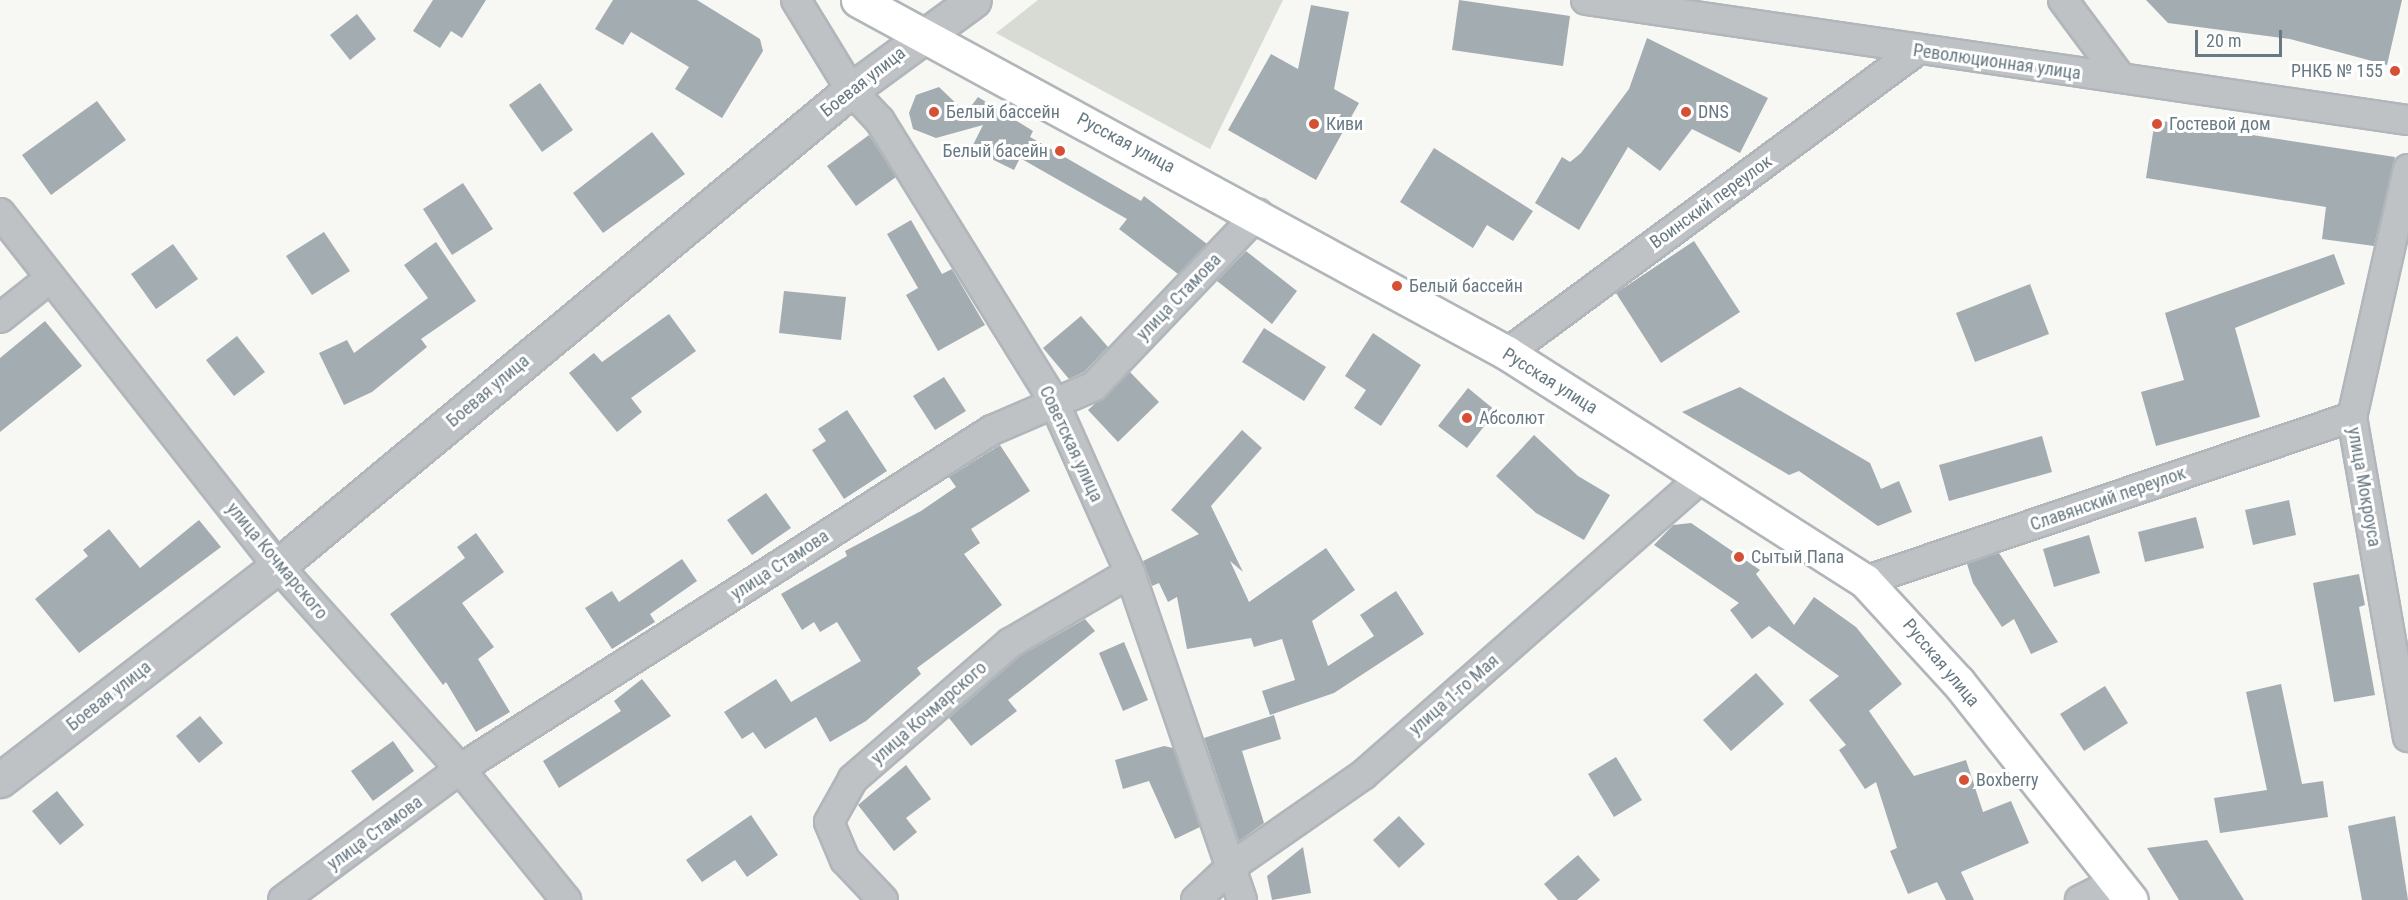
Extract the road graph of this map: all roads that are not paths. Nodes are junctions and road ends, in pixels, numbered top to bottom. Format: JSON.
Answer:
{"nodes":[{"id":1,"x":795,"y":0,"type":"edge"},
{"id":2,"x":858,"y":0,"type":"edge"},
{"id":3,"x":974,"y":0,"type":"edge"},
{"id":4,"x":1586,"y":0,"type":"edge"},
{"id":5,"x":2063,"y":0,"type":"edge"},
{"id":6,"x":922,"y":36,"type":"junction"},
{"id":7,"x":1916,"y":51,"type":"junction"},
{"id":8,"x":2121,"y":78,"type":"junction"},
{"id":9,"x":851,"y":90,"type":"junction"},
{"id":10,"x":2408,"y":120,"type":"edge"},
{"id":11,"x":2408,"y":169,"type":"edge"},
{"id":12,"x":0,"y":213,"type":"edge"},
{"id":13,"x":1258,"y":214,"type":"junction"},
{"id":14,"x":48,"y":280,"type":"junction"},
{"id":15,"x":0,"y":318,"type":"edge"},
{"id":16,"x":1507,"y":353,"type":"junction"},
{"id":17,"x":1054,"y":402,"type":"junction"},
{"id":18,"x":2352,"y":417,"type":"junction"},
{"id":19,"x":1702,"y":477,"type":"junction"},
{"id":20,"x":278,"y":566,"type":"junction"},
{"id":21,"x":1130,"y":573,"type":"junction"},
{"id":22,"x":1865,"y":581,"type":"junction"},
{"id":23,"x":2408,"y":737,"type":"edge"},
{"id":24,"x":460,"y":770,"type":"junction"},
{"id":25,"x":0,"y":780,"type":"edge"},
{"id":26,"x":1232,"y":866,"type":"junction"},
{"id":27,"x":2125,"y":890,"type":"edge"},
{"id":28,"x":283,"y":900,"type":"edge"},
{"id":29,"x":566,"y":900,"type":"edge"},
{"id":30,"x":882,"y":900,"type":"edge"},
{"id":31,"x":1196,"y":900,"type":"edge"},
{"id":32,"x":1242,"y":900,"type":"edge"},
{"id":33,"x":2080,"y":900,"type":"edge"}],
"edges":[{"from":1,"to":9,"type":"street","name":"Советская улица"},
{"from":2,"to":6,"type":"main road","name":"Русская улица"},
{"from":3,"to":6,"type":"street","name":"Боевая улица"},
{"from":4,"to":7,"type":"street","name":"Революционная улица"},
{"from":5,"to":8,"type":"street"},
{"from":6,"to":9,"type":"street","name":"Боевая улица"},
{"from":6,"to":13,"type":"main road","name":"Русская улица"},
{"from":7,"to":8,"type":"street","name":"Революционная улица"},
{"from":7,"to":16,"type":"street","name":"Воинский переулок"},
{"from":8,"to":10,"type":"street","name":"Революционная улица"},
{"from":9,"to":17,"type":"street","name":"Советская улица"},
{"from":9,"to":20,"type":"street","name":"Боевая улица"},
{"from":11,"to":18,"type":"street","name":"улица Мокроуса"},
{"from":12,"to":14,"type":"street","name":"улица Кочмарского"},
{"from":13,"to":16,"type":"main road","name":"Русская улица"},
{"from":13,"to":17,"type":"street","name":"улица Стамова"},
{"from":14,"to":15,"type":"street"},
{"from":14,"to":20,"type":"street","name":"улица Кочмарского"},
{"from":16,"to":19,"type":"main road","name":"Русская улица"},
{"from":17,"to":21,"type":"street","name":"Советская улица"},
{"from":17,"to":24,"type":"street","name":"улица Стамова"},
{"from":18,"to":22,"type":"street","name":"Славянский переулок"},
{"from":18,"to":23,"type":"street","name":"улица Мокроуса"},
{"from":19,"to":22,"type":"main road","name":"Русская улица"},
{"from":19,"to":26,"type":"street","name":"улица 1-го Мая"},
{"from":20,"to":24,"type":"street","name":"улица Кочмарского"},
{"from":20,"to":25,"type":"street","name":"Боевая улица"},
{"from":21,"to":26,"type":"street","name":"Советская улица"},
{"from":21,"to":30,"type":"street","name":"улица Кочмарского"},
{"from":22,"to":27,"type":"main road","name":"Русская улица"},
{"from":24,"to":28,"type":"street","name":"улица Стамова"},
{"from":24,"to":29,"type":"street","name":"улица Кочмарского"},
{"from":26,"to":31,"type":"street","name":"улица 1-го Мая"},
{"from":26,"to":32,"type":"street","name":"Советская улица"},
{"from":27,"to":33,"type":"street"}]}
